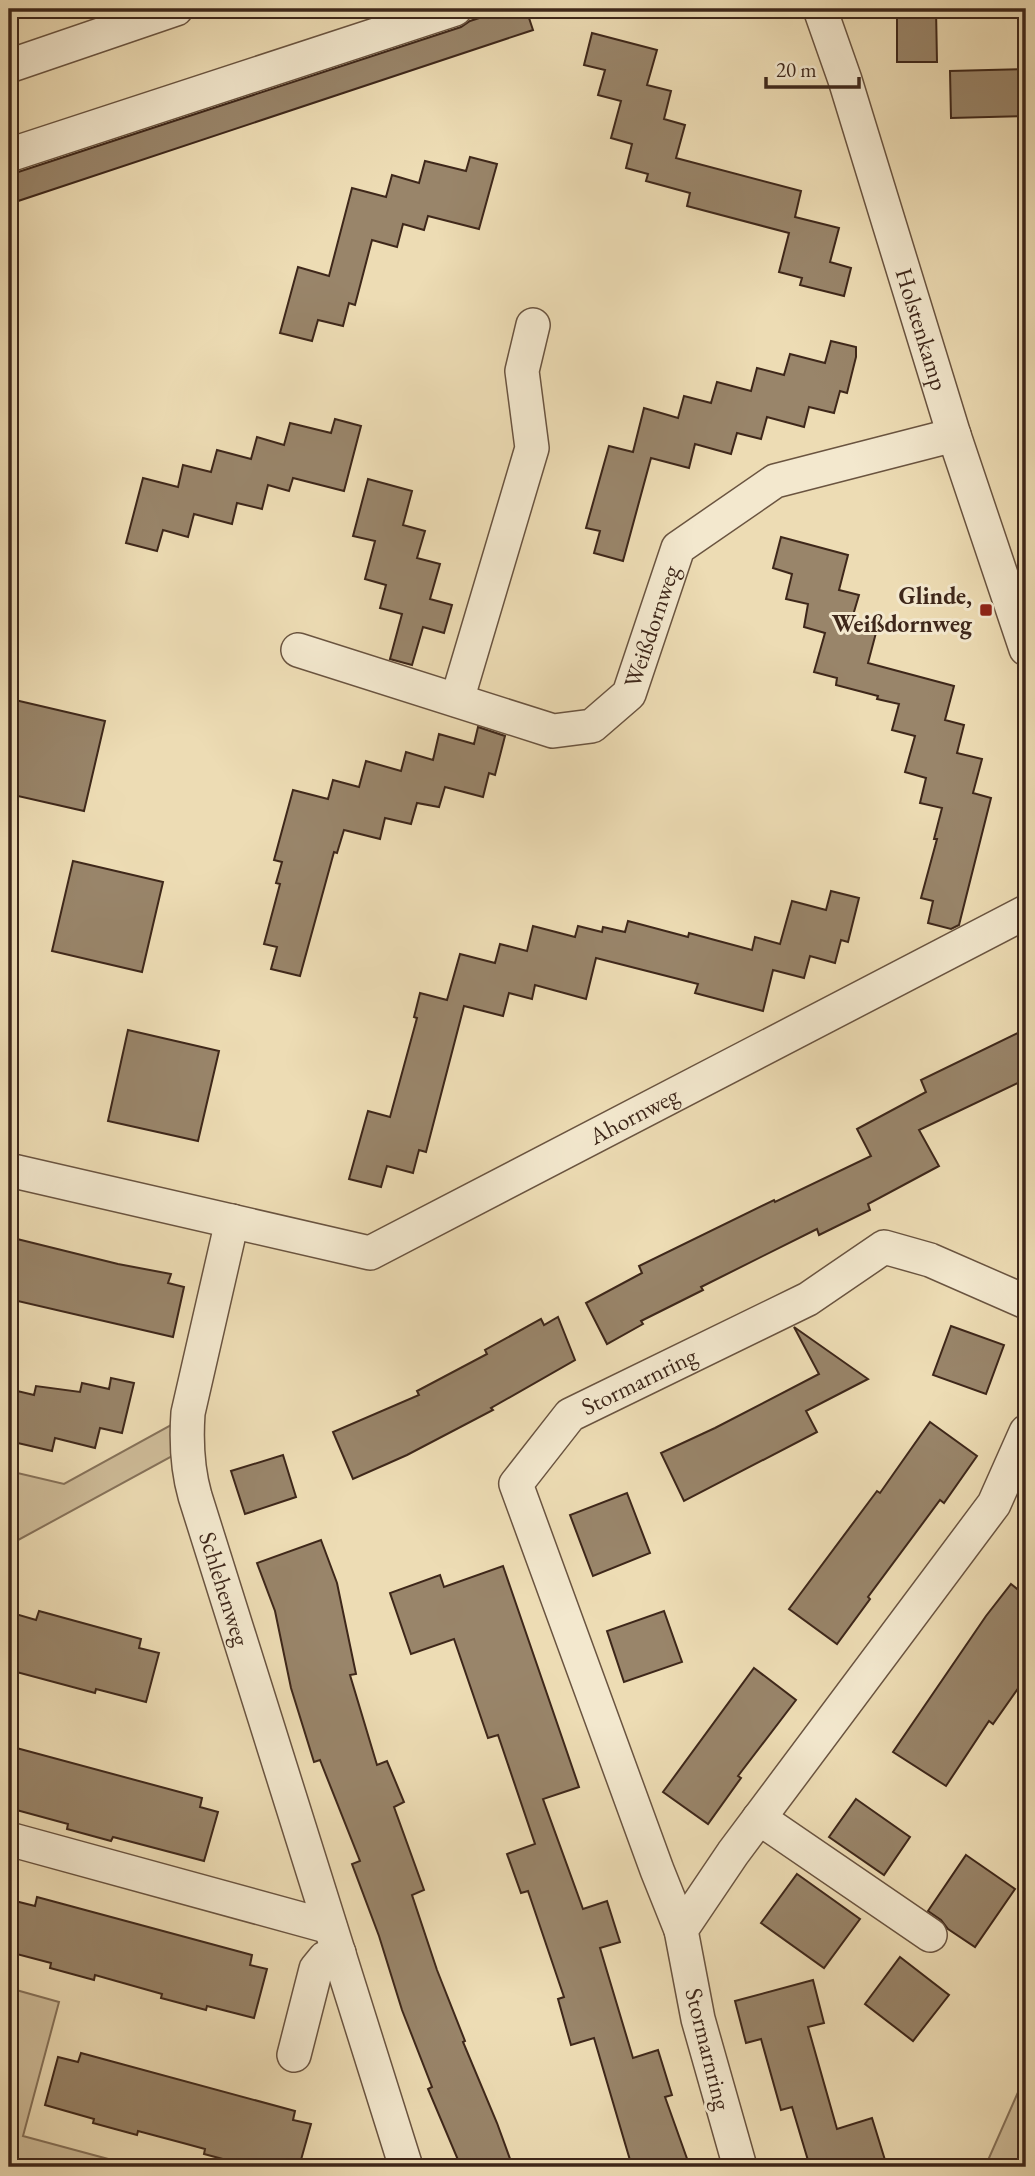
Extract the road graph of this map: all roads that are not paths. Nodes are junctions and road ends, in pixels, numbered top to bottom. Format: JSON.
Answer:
{"nodes":[{"id":1,"x":176,"y":9,"type":"edge"},
{"id":2,"x":455,"y":9,"type":"edge"},
{"id":3,"x":820,"y":9,"type":"edge"},
{"id":4,"x":9,"y":66,"type":"edge"},
{"id":5,"x":9,"y":155,"type":"edge"},
{"id":6,"x":533,"y":325,"type":"dead end"},
{"id":7,"x":954,"y":435,"type":"junction"},
{"id":8,"x":1026,"y":649,"type":"edge"},
{"id":9,"x":298,"y":650,"type":"dead end"},
{"id":10,"x":457,"y":700,"type":"junction"},
{"id":11,"x":1026,"y":912,"type":"edge"},
{"id":12,"x":9,"y":1170,"type":"edge"},
{"id":13,"x":232,"y":1221,"type":"junction"},
{"id":14,"x":1026,"y":1302,"type":"edge"},
{"id":15,"x":1026,"y":1432,"type":"edge"},
{"id":16,"x":759,"y":1818,"type":"junction"},
{"id":17,"x":9,"y":1839,"type":"edge"},
{"id":18,"x":681,"y":1930,"type":"junction"},
{"id":19,"x":930,"y":1935,"type":"dead end"},
{"id":20,"x":335,"y":1940,"type":"junction"},
{"id":21,"x":294,"y":2055,"type":"dead end"},
{"id":22,"x":406,"y":2167,"type":"edge"},
{"id":23,"x":740,"y":2167,"type":"edge"}],
"edges":[{"from":1,"to":4,"type":"street"},
{"from":2,"to":5,"type":"street"},
{"from":3,"to":7,"type":"street","name":"Holstenkamp"},
{"from":6,"to":10,"type":"street"},
{"from":7,"to":8,"type":"street","name":"Holstenkamp"},
{"from":7,"to":10,"type":"street","name":"Weißdornweg"},
{"from":9,"to":10,"type":"street","name":"Weißdornweg"},
{"from":11,"to":13,"type":"street","name":"Ahornweg"},
{"from":12,"to":13,"type":"street"},
{"from":13,"to":20,"type":"street","name":"Schlehenweg"},
{"from":14,"to":18,"type":"street","name":"Stormarnring"},
{"from":15,"to":16,"type":"street"},
{"from":16,"to":18,"type":"street"},
{"from":16,"to":19,"type":"street"},
{"from":17,"to":20,"type":"street"},
{"from":18,"to":23,"type":"street","name":"Stormarnring"},
{"from":20,"to":21,"type":"street"},
{"from":20,"to":22,"type":"street","name":"Schlehenweg"}]}
